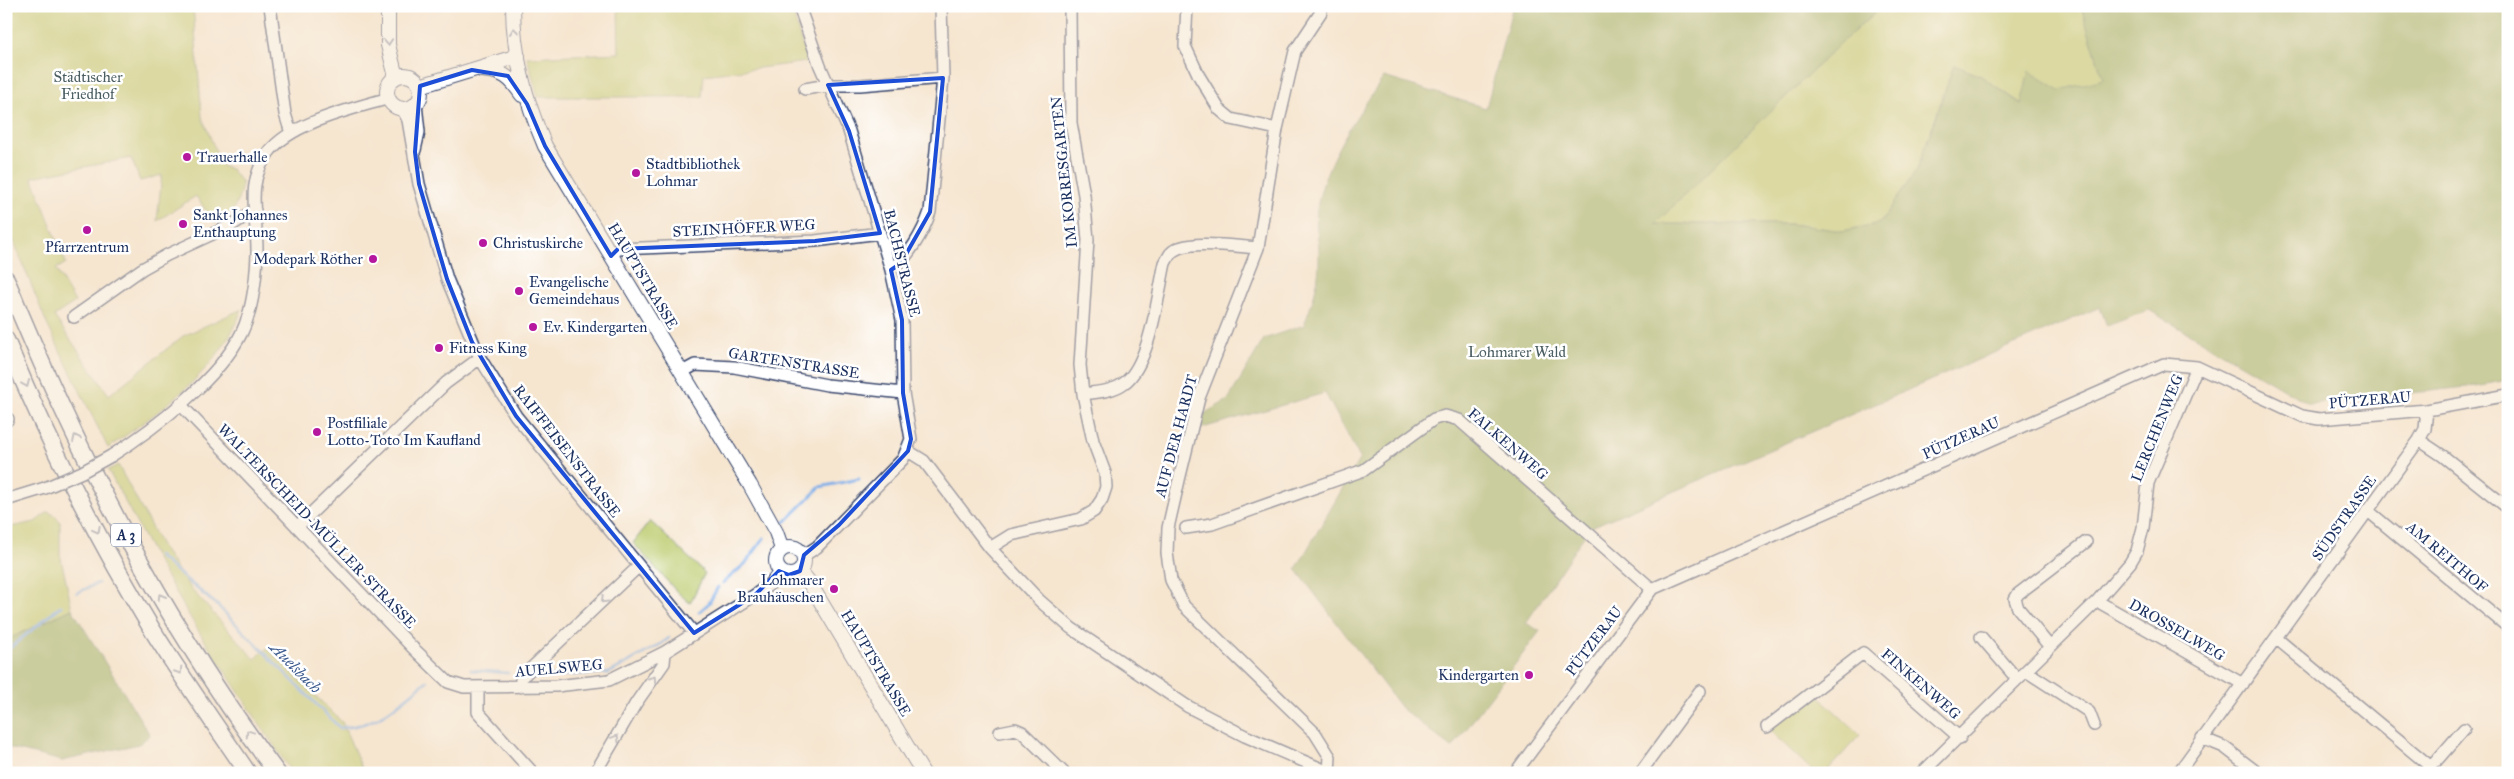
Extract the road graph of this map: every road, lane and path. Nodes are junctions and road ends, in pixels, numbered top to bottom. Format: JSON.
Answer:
{"nodes":[{"id":1,"x":270,"y":6,"type":"edge"},
{"id":2,"x":388,"y":6,"type":"edge"},
{"id":3,"x":513,"y":6,"type":"edge"},
{"id":4,"x":799,"y":6,"type":"edge"},
{"id":5,"x":941,"y":6,"type":"edge"},
{"id":6,"x":1070,"y":6,"type":"edge"},
{"id":7,"x":1187,"y":6,"type":"edge"},
{"id":8,"x":1321,"y":6,"type":"edge"},
{"id":9,"x":518,"y":56,"type":"junction"},
{"id":10,"x":472,"y":70,"type":"junction"},
{"id":11,"x":396,"y":77,"type":"junction"},
{"id":12,"x":942,"y":78,"type":"junction"},
{"id":13,"x":828,"y":84,"type":"junction"},
{"id":14,"x":420,"y":86,"type":"junction"},
{"id":15,"x":805,"y":89,"type":"dead end"},
{"id":16,"x":388,"y":98,"type":"junction"},
{"id":17,"x":416,"y":104,"type":"junction"},
{"id":18,"x":528,"y":104,"type":"junction"},
{"id":19,"x":402,"y":108,"type":"junction"},
{"id":20,"x":1277,"y":129,"type":"junction"},
{"id":21,"x":291,"y":133,"type":"junction"},
{"id":22,"x":415,"y":152,"type":"junction"},
{"id":23,"x":255,"y":210,"type":"junction"},
{"id":24,"x":880,"y":233,"type":"junction"},
{"id":25,"x":1258,"y":248,"type":"junction"},
{"id":26,"x":611,"y":256,"type":"junction"},
{"id":27,"x":891,"y":270,"type":"junction"},
{"id":28,"x":6,"y":279,"type":"edge"},
{"id":29,"x":74,"y":317,"type":"dead end"},
{"id":30,"x":6,"y":340,"type":"edge"},
{"id":31,"x":480,"y":358,"type":"junction"},
{"id":32,"x":2198,"y":367,"type":"junction"},
{"id":33,"x":682,"y":372,"type":"junction"},
{"id":34,"x":903,"y":394,"type":"junction"},
{"id":35,"x":1083,"y":394,"type":"junction"},
{"id":36,"x":2508,"y":395,"type":"edge"},
{"id":37,"x":180,"y":404,"type":"junction"},
{"id":38,"x":2427,"y":410,"type":"junction"},
{"id":39,"x":2419,"y":440,"type":"junction"},
{"id":40,"x":908,"y":450,"type":"junction"},
{"id":41,"x":6,"y":500,"type":"edge"},
{"id":42,"x":2508,"y":508,"type":"edge"},
{"id":43,"x":2367,"y":510,"type":"junction"},
{"id":44,"x":298,"y":527,"type":"junction"},
{"id":45,"x":1186,"y":528,"type":"dead end"},
{"id":46,"x":2086,"y":542,"type":"dead end"},
{"id":47,"x":990,"y":548,"type":"junction"},
{"id":48,"x":782,"y":549,"type":"junction"},
{"id":49,"x":803,"y":556,"type":"junction"},
{"id":50,"x":639,"y":566,"type":"junction"},
{"id":51,"x":780,"y":570,"type":"junction"},
{"id":52,"x":800,"y":571,"type":"junction"},
{"id":53,"x":1652,"y":589,"type":"junction"},
{"id":54,"x":2097,"y":601,"type":"junction"},
{"id":55,"x":2508,"y":627,"type":"edge"},
{"id":56,"x":694,"y":633,"type":"junction"},
{"id":57,"x":1981,"y":637,"type":"dead end"},
{"id":58,"x":2276,"y":638,"type":"junction"},
{"id":59,"x":2050,"y":647,"type":"junction"},
{"id":60,"x":665,"y":652,"type":"junction"},
{"id":61,"x":433,"y":668,"type":"joint"},
{"id":62,"x":2026,"y":671,"type":"junction"},
{"id":63,"x":2017,"y":679,"type":"junction"},
{"id":64,"x":2243,"y":684,"type":"junction"},
{"id":65,"x":521,"y":687,"type":"junction"},
{"id":66,"x":478,"y":689,"type":"junction"},
{"id":67,"x":1700,"y":691,"type":"dead end"},
{"id":68,"x":2094,"y":725,"type":"dead end"},
{"id":69,"x":1767,"y":727,"type":"dead end"},
{"id":70,"x":2464,"y":729,"type":"dead end"},
{"id":71,"x":1000,"y":732,"type":"dead end"},
{"id":72,"x":1960,"y":738,"type":"junction"},
{"id":73,"x":2202,"y":738,"type":"junction"},
{"id":74,"x":1330,"y":772,"type":"edge"},
{"id":75,"x":248,"y":773,"type":"edge"},
{"id":76,"x":277,"y":773,"type":"edge"},
{"id":77,"x":533,"y":773,"type":"edge"},
{"id":78,"x":595,"y":773,"type":"edge"},
{"id":79,"x":923,"y":773,"type":"edge"},
{"id":80,"x":1064,"y":773,"type":"edge"},
{"id":81,"x":1515,"y":773,"type":"edge"},
{"id":82,"x":1640,"y":773,"type":"edge"},
{"id":83,"x":1922,"y":773,"type":"edge"},
{"id":84,"x":2178,"y":773,"type":"edge"},
{"id":85,"x":2258,"y":773,"type":"edge"}],
"edges":[{"from":1,"to":21,"type":"street"},
{"from":2,"to":11,"type":"main road","one_way":true},
{"from":9,"to":3,"type":"main road","name":"HAUPTSTRASSE","one_way":true},
{"from":4,"to":13,"type":"street","name":"BACHSTRASSE"},
{"from":5,"to":12,"type":"street"},
{"from":6,"to":35,"type":"street","name":"IM KORRESGARTEN"},
{"from":7,"to":20,"type":"street"},
{"from":8,"to":20,"type":"street","name":"AUF DER HARDT"},
{"from":9,"to":10,"type":"main road"},
{"from":9,"to":18,"type":"main road","name":"HAUPTSTRASSE"},
{"from":10,"to":14,"type":"main road"},
{"from":10,"to":18,"type":"main road"},
{"from":11,"to":14,"type":"main road"},
{"from":11,"to":16,"type":"main road"},
{"from":12,"to":13,"type":"street"},
{"from":12,"to":27,"type":"street"},
{"from":13,"to":15,"type":"street"},
{"from":13,"to":24,"type":"street","name":"BACHSTRASSE"},
{"from":14,"to":17,"type":"main road"},
{"from":16,"to":19,"type":"main road"},
{"from":16,"to":21,"type":"street"},
{"from":17,"to":19,"type":"main road"},
{"from":17,"to":22,"type":"street","name":"RAIFFEISENSTRASSE"},
{"from":18,"to":26,"type":"main road","name":"HAUPTSTRASSE"},
{"from":19,"to":22,"type":"street","name":"RAIFFEISENSTRASSE"},
{"from":20,"to":25,"type":"street","name":"AUF DER HARDT"},
{"from":21,"to":23,"type":"street"},
{"from":22,"to":31,"type":"street","name":"RAIFFEISENSTRASSE"},
{"from":23,"to":29,"type":"street"},
{"from":23,"to":37,"type":"street"},
{"from":24,"to":26,"type":"street","name":"STEINHÖFER WEG"},
{"from":24,"to":27,"type":"street","name":"BACHSTRASSE"},
{"from":25,"to":35,"type":"street"},
{"from":25,"to":74,"type":"street","name":"AUF DER HARDT"},
{"from":26,"to":33,"type":"main road","name":"HAUPTSTRASSE"},
{"from":27,"to":34,"type":"street","name":"BACHSTRASSE"},
{"from":76,"to":28,"type":"highway","number":"A 3","one_way":true},
{"from":30,"to":75,"type":"highway","number":"A 3","one_way":true},
{"from":31,"to":44,"type":"street"},
{"from":31,"to":50,"type":"street","name":"RAIFFEISENSTRASSE"},
{"from":32,"to":38,"type":"street","name":"PÜTZERAU"},
{"from":32,"to":53,"type":"street","name":"PÜTZERAU"},
{"from":32,"to":54,"type":"street","name":"LERCHENWEG"},
{"from":33,"to":34,"type":"street","name":"GARTENSTRASSE"},
{"from":33,"to":48,"type":"main road","name":"HAUPTSTRASSE"},
{"from":34,"to":40,"type":"street","name":"BACHSTRASSE"},
{"from":35,"to":47,"type":"street","name":"IM KORRESGARTEN"},
{"from":36,"to":38,"type":"street","name":"PÜTZERAU"},
{"from":37,"to":41,"type":"street","bridge":true},
{"from":37,"to":44,"type":"street","name":"WALTERSCHEID-MÜLLER-STRASSE"},
{"from":38,"to":39,"type":"street","name":"SÜDSTRASSE"},
{"from":39,"to":42,"type":"street"},
{"from":39,"to":43,"type":"street","name":"SÜDSTRASSE"},
{"from":40,"to":47,"type":"street"},
{"from":40,"to":49,"type":"street"},
{"from":43,"to":55,"type":"street","name":"AM REITHOF"},
{"from":43,"to":58,"type":"street","name":"SÜDSTRASSE"},
{"from":44,"to":61,"type":"street","name":"WALTERSCHEID-MÜLLER-STRASSE"},
{"from":45,"to":53,"type":"street","name":"FALKENWEG"},
{"from":46,"to":59,"type":"street"},
{"from":47,"to":74,"type":"street"},
{"from":48,"to":49,"type":"main road"},
{"from":48,"to":51,"type":"main road"},
{"from":49,"to":52,"type":"main road"},
{"from":50,"to":56,"type":"street","name":"RAIFFEISENSTRASSE"},
{"from":50,"to":65,"type":"street","one_way":true},
{"from":51,"to":52,"type":"main road"},
{"from":51,"to":56,"type":"street","name":"AUELSWEG"},
{"from":52,"to":79,"type":"main road","name":"HAUPTSTRASSE"},
{"from":53,"to":81,"type":"street","name":"PÜTZERAU"},
{"from":54,"to":59,"type":"street","name":"LERCHENWEG"},
{"from":54,"to":64,"type":"street","name":"DROSSELWEG"},
{"from":56,"to":60,"type":"street","name":"AUELSWEG"},
{"from":57,"to":63,"type":"street"},
{"from":58,"to":64,"type":"street","name":"SÜDSTRASSE"},
{"from":58,"to":70,"type":"street"},
{"from":59,"to":62,"type":"street","name":"LERCHENWEG"},
{"from":60,"to":65,"type":"street","name":"AUELSWEG"},
{"from":78,"to":60,"type":"street","one_way":true},
{"from":61,"to":66,"type":"street","name":"AUELSWEG"},
{"from":62,"to":63,"type":"street","name":"LERCHENWEG"},
{"from":62,"to":68,"type":"street"},
{"from":63,"to":72,"type":"street","name":"LERCHENWEG"},
{"from":64,"to":73,"type":"street","name":"SÜDSTRASSE"},
{"from":65,"to":66,"type":"street","name":"AUELSWEG"},
{"from":66,"to":77,"type":"street"},
{"from":67,"to":82,"type":"street"},
{"from":69,"to":72,"type":"street","name":"FINKENWEG"},
{"from":71,"to":80,"type":"street"},
{"from":72,"to":83,"type":"street","name":"LERCHENWEG"},
{"from":73,"to":84,"type":"street","name":"SÜDSTRASSE"},
{"from":73,"to":85,"type":"street"}]}
